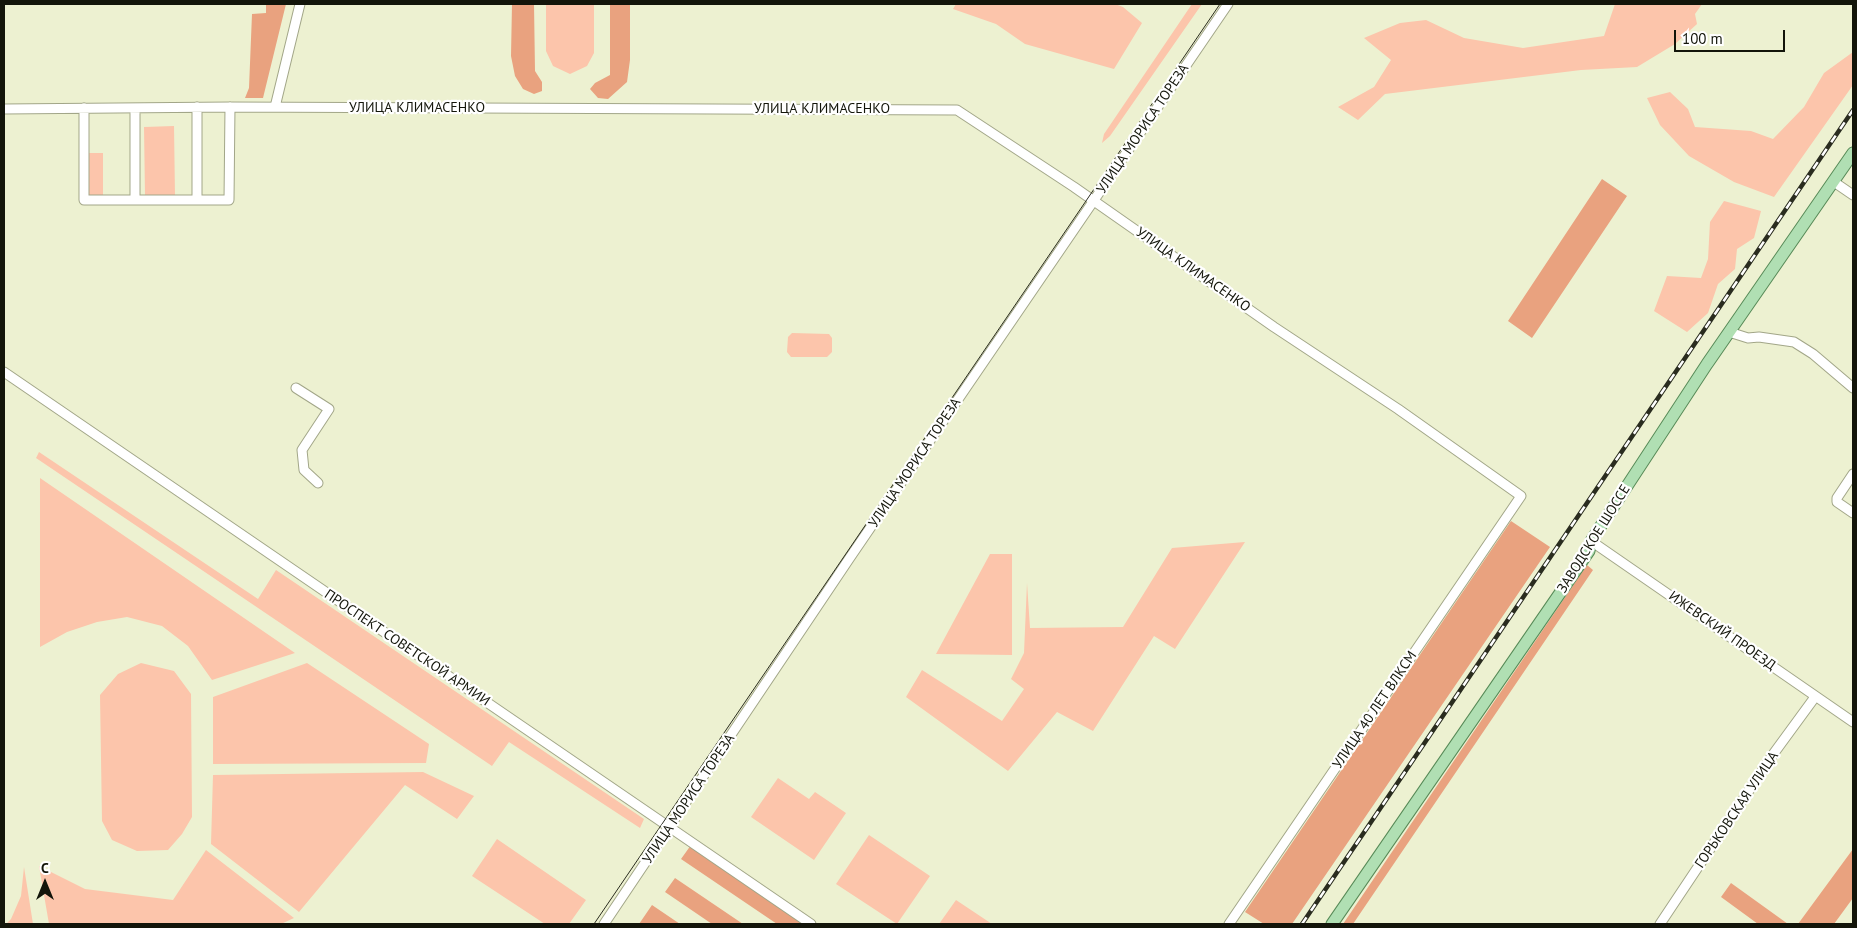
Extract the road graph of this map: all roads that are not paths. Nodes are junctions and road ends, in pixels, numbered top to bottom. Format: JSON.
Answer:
{"nodes":[{"id":1,"x":300,"y":4,"type":"edge"},
{"id":2,"x":1228,"y":4,"type":"edge"},
{"id":3,"x":197,"y":107,"type":"junction"},
{"id":4,"x":230,"y":107,"type":"junction"},
{"id":5,"x":275,"y":107,"type":"junction"},
{"id":6,"x":84,"y":108,"type":"junction"},
{"id":7,"x":136,"y":108,"type":"junction"},
{"id":8,"x":4,"y":109,"type":"edge"},
{"id":9,"x":1853,"y":153,"type":"edge"},
{"id":10,"x":1834,"y":182,"type":"junction"},
{"id":11,"x":1853,"y":195,"type":"edge"},
{"id":12,"x":135,"y":200,"type":"junction"},
{"id":13,"x":198,"y":200,"type":"junction"},
{"id":14,"x":1094,"y":201,"type":"junction"},
{"id":15,"x":1729,"y":332,"type":"junction"},
{"id":16,"x":4,"y":373,"type":"edge"},
{"id":17,"x":296,"y":388,"type":"dead end"},
{"id":18,"x":1853,"y":388,"type":"edge"},
{"id":19,"x":1853,"y":474,"type":"edge"},
{"id":20,"x":318,"y":483,"type":"dead end"},
{"id":21,"x":1521,"y":496,"type":"joint"},
{"id":22,"x":1853,"y":514,"type":"edge"},
{"id":23,"x":1591,"y":541,"type":"junction"},
{"id":24,"x":1815,"y":697,"type":"junction"},
{"id":25,"x":1853,"y":722,"type":"edge"},
{"id":26,"x":670,"y":828,"type":"junction"},
{"id":27,"x":604,"y":924,"type":"edge"},
{"id":28,"x":811,"y":924,"type":"edge"},
{"id":29,"x":1229,"y":924,"type":"edge"},
{"id":30,"x":1332,"y":924,"type":"edge"},
{"id":31,"x":1660,"y":924,"type":"edge"}],
"edges":[{"from":1,"to":5,"type":"street"},
{"from":2,"to":14,"type":"street","name":"УЛИЦА МОРИСА ТОРЕЗА"},
{"from":3,"to":4,"type":"street","name":"УЛИЦА КЛИМАСЕНКО"},
{"from":3,"to":7,"type":"street","name":"УЛИЦА КЛИМАСЕНКО"},
{"from":3,"to":13,"type":"street"},
{"from":4,"to":5,"type":"street","name":"УЛИЦА КЛИМАСЕНКО"},
{"from":4,"to":13,"type":"street"},
{"from":5,"to":14,"type":"street","name":"УЛИЦА КЛИМАСЕНКО"},
{"from":6,"to":7,"type":"street","name":"УЛИЦА КЛИМАСЕНКО"},
{"from":6,"to":8,"type":"street","name":"УЛИЦА КЛИМАСЕНКО"},
{"from":6,"to":12,"type":"street"},
{"from":7,"to":12,"type":"street"},
{"from":9,"to":10,"type":"main road","name":"ЗАВОДСКОЕ ШОССЕ"},
{"from":10,"to":11,"type":"street"},
{"from":10,"to":15,"type":"main road","name":"ЗАВОДСКОЕ ШОССЕ"},
{"from":12,"to":13,"type":"street"},
{"from":14,"to":21,"type":"street","name":"УЛИЦА КЛИМАСЕНКО"},
{"from":14,"to":26,"type":"street","name":"УЛИЦА МОРИСА ТОРЕЗА"},
{"from":15,"to":18,"type":"street"},
{"from":15,"to":23,"type":"main road","name":"ЗАВОДСКОЕ ШОССЕ"},
{"from":16,"to":26,"type":"street","name":"ПРОСПЕКТ СОВЕТСКОЙ АРМИИ"},
{"from":17,"to":20,"type":"street"},
{"from":19,"to":22,"type":"street"},
{"from":21,"to":29,"type":"street","name":"УЛИЦА 40 ЛЕТ ВЛКСМ"},
{"from":23,"to":24,"type":"street","name":"ИЖЕВСКИЙ ПРОЕЗД"},
{"from":23,"to":30,"type":"main road","name":"ЗАВОДСКОЕ ШОССЕ"},
{"from":24,"to":25,"type":"street","name":"ИЖЕВСКИЙ ПРОЕЗД"},
{"from":24,"to":31,"type":"street","name":"ГОРЬКОВСКАЯ УЛИЦА"},
{"from":26,"to":27,"type":"street","name":"УЛИЦА МОРИСА ТОРЕЗА"},
{"from":26,"to":28,"type":"street","name":"ПРОСПЕКТ СОВЕТСКОЙ АРМИИ"}]}
